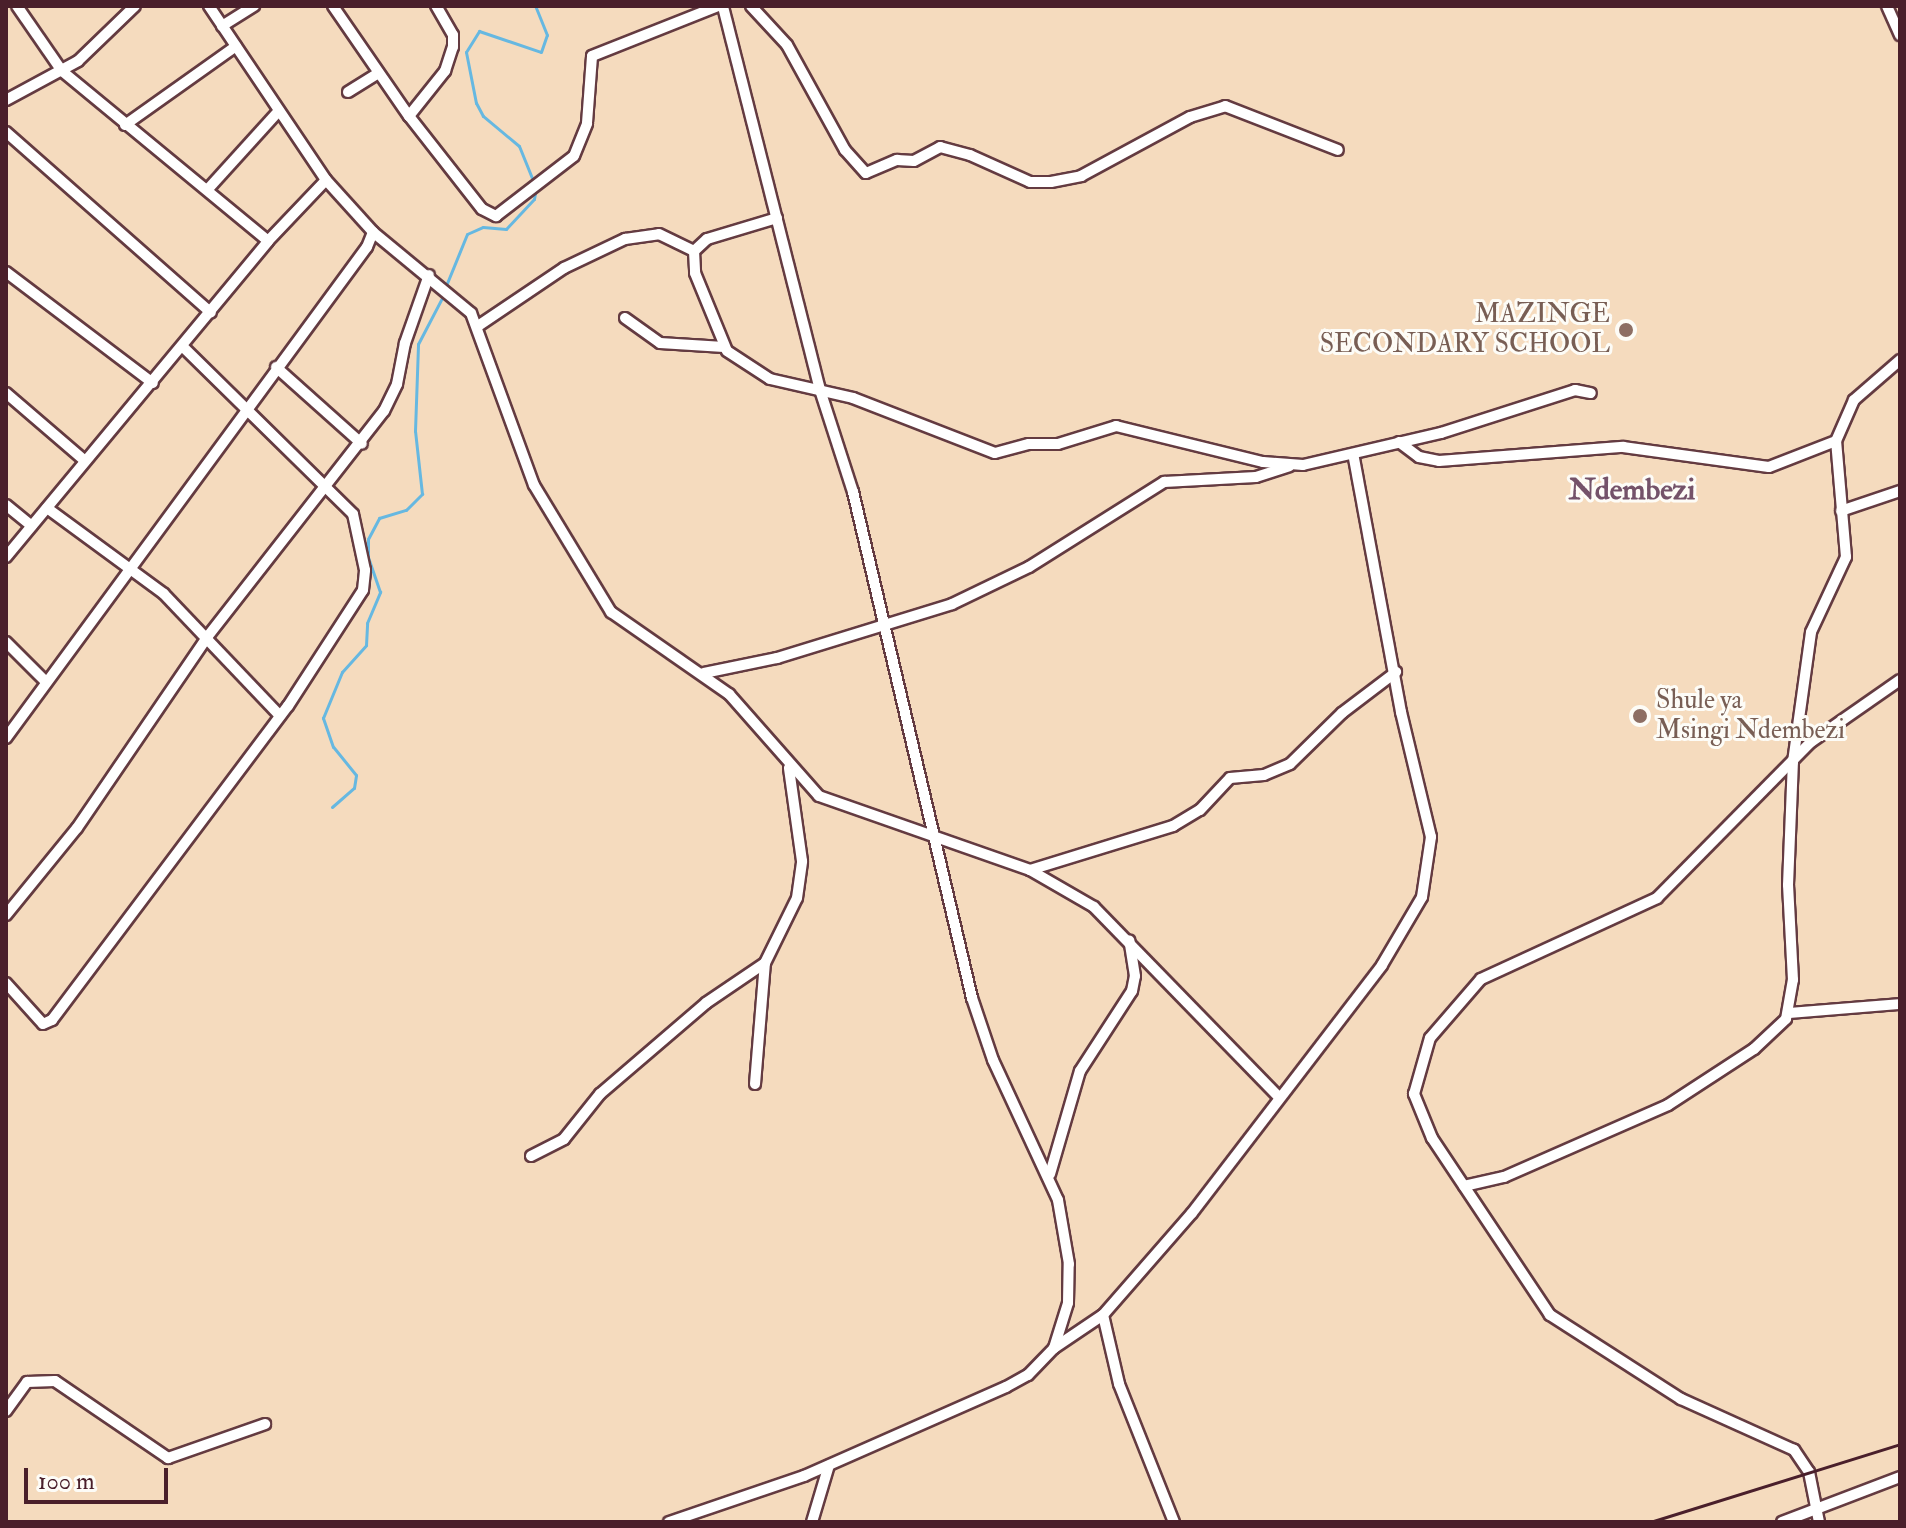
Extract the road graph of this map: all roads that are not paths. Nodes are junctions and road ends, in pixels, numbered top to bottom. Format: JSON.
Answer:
{"nodes":[{"id":1,"x":17,"y":6,"type":"edge"},
{"id":2,"x":135,"y":6,"type":"edge"},
{"id":3,"x":209,"y":6,"type":"edge"},
{"id":4,"x":254,"y":6,"type":"edge"},
{"id":5,"x":333,"y":6,"type":"edge"},
{"id":6,"x":436,"y":6,"type":"edge"},
{"id":7,"x":721,"y":6,"type":"edge"},
{"id":8,"x":751,"y":6,"type":"edge"},
{"id":9,"x":1887,"y":6,"type":"edge"},
{"id":10,"x":222,"y":26,"type":"junction"},
{"id":11,"x":1900,"y":35,"type":"edge"},
{"id":12,"x":236,"y":46,"type":"junction"},
{"id":13,"x":62,"y":71,"type":"junction"},
{"id":14,"x":379,"y":73,"type":"junction"},
{"id":15,"x":348,"y":92,"type":"dead end"},
{"id":16,"x":6,"y":100,"type":"edge"},
{"id":17,"x":277,"y":113,"type":"junction"},
{"id":18,"x":409,"y":116,"type":"junction"},
{"id":19,"x":125,"y":125,"type":"junction"},
{"id":20,"x":6,"y":132,"type":"edge"},
{"id":21,"x":1338,"y":150,"type":"dead end"},
{"id":22,"x":326,"y":180,"type":"junction"},
{"id":23,"x":209,"y":188,"type":"junction"},
{"id":24,"x":777,"y":218,"type":"junction"},
{"id":25,"x":373,"y":232,"type":"junction"},
{"id":26,"x":268,"y":241,"type":"junction"},
{"id":27,"x":694,"y":251,"type":"junction"},
{"id":28,"x":6,"y":272,"type":"edge"},
{"id":29,"x":429,"y":275,"type":"junction"},
{"id":30,"x":211,"y":313,"type":"junction"},
{"id":31,"x":625,"y":318,"type":"dead end"},
{"id":32,"x":478,"y":326,"type":"junction"},
{"id":33,"x":183,"y":347,"type":"junction"},
{"id":34,"x":724,"y":347,"type":"junction"},
{"id":35,"x":1900,"y":360,"type":"edge"},
{"id":36,"x":276,"y":367,"type":"junction"},
{"id":37,"x":153,"y":383,"type":"junction"},
{"id":38,"x":820,"y":390,"type":"junction"},
{"id":39,"x":6,"y":393,"type":"edge"},
{"id":40,"x":1591,"y":393,"type":"dead end"},
{"id":41,"x":245,"y":408,"type":"junction"},
{"id":42,"x":1836,"y":441,"type":"junction"},
{"id":43,"x":1399,"y":442,"type":"junction"},
{"id":44,"x":362,"y":444,"type":"junction"},
{"id":45,"x":1353,"y":454,"type":"junction"},
{"id":46,"x":85,"y":461,"type":"junction"},
{"id":47,"x":1289,"y":466,"type":"junction"},
{"id":48,"x":327,"y":489,"type":"junction"},
{"id":49,"x":1900,"y":491,"type":"edge"},
{"id":50,"x":6,"y":505,"type":"edge"},
{"id":51,"x":47,"y":508,"type":"junction"},
{"id":52,"x":1841,"y":511,"type":"junction"},
{"id":53,"x":32,"y":526,"type":"junction"},
{"id":54,"x":6,"y":557,"type":"edge"},
{"id":55,"x":133,"y":569,"type":"junction"},
{"id":56,"x":886,"y":625,"type":"junction"},
{"id":57,"x":208,"y":636,"type":"junction"},
{"id":58,"x":6,"y":642,"type":"edge"},
{"id":59,"x":1396,"y":672,"type":"junction"},
{"id":60,"x":704,"y":673,"type":"junction"},
{"id":61,"x":1900,"y":680,"type":"edge"},
{"id":62,"x":46,"y":682,"type":"junction"},
{"id":63,"x":280,"y":716,"type":"junction"},
{"id":64,"x":6,"y":738,"type":"edge"},
{"id":65,"x":1793,"y":762,"type":"junction"},
{"id":66,"x":789,"y":768,"type":"junction"},
{"id":67,"x":937,"y":837,"type":"junction"},
{"id":68,"x":1030,"y":870,"type":"junction"},
{"id":69,"x":6,"y":915,"type":"edge"},
{"id":70,"x":1129,"y":938,"type":"junction"},
{"id":71,"x":765,"y":963,"type":"junction"},
{"id":72,"x":6,"y":983,"type":"edge"},
{"id":73,"x":1900,"y":1004,"type":"edge"},
{"id":74,"x":1788,"y":1013,"type":"junction"},
{"id":75,"x":755,"y":1084,"type":"dead end"},
{"id":76,"x":1279,"y":1097,"type":"junction"},
{"id":77,"x":531,"y":1156,"type":"dead end"},
{"id":78,"x":1050,"y":1174,"type":"junction"},
{"id":79,"x":1464,"y":1186,"type":"junction"},
{"id":80,"x":1103,"y":1315,"type":"junction"},
{"id":81,"x":1054,"y":1348,"type":"junction"},
{"id":82,"x":6,"y":1411,"type":"edge"},
{"id":83,"x":265,"y":1424,"type":"dead end"},
{"id":84,"x":829,"y":1465,"type":"junction"},
{"id":85,"x":1900,"y":1477,"type":"edge"},
{"id":86,"x":1817,"y":1517,"type":"edge"},
{"id":87,"x":669,"y":1522,"type":"edge"},
{"id":88,"x":812,"y":1522,"type":"edge"},
{"id":89,"x":1174,"y":1522,"type":"edge"},
{"id":90,"x":1782,"y":1522,"type":"edge"}],
"edges":[{"from":1,"to":13,"type":"street"},
{"from":2,"to":13,"type":"street"},
{"from":3,"to":10,"type":"street"},
{"from":4,"to":10,"type":"street"},
{"from":5,"to":14,"type":"street"},
{"from":6,"to":18,"type":"street"},
{"from":7,"to":18,"type":"street"},
{"from":7,"to":24,"type":"street"},
{"from":8,"to":21,"type":"street"},
{"from":9,"to":11,"type":"street"},
{"from":10,"to":12,"type":"street"},
{"from":12,"to":17,"type":"street"},
{"from":12,"to":19,"type":"street"},
{"from":13,"to":16,"type":"street"},
{"from":13,"to":19,"type":"street"},
{"from":14,"to":15,"type":"street"},
{"from":14,"to":18,"type":"street"},
{"from":17,"to":22,"type":"street"},
{"from":17,"to":23,"type":"street"},
{"from":19,"to":23,"type":"street"},
{"from":20,"to":30,"type":"street"},
{"from":22,"to":25,"type":"street"},
{"from":22,"to":26,"type":"street"},
{"from":23,"to":26,"type":"street"},
{"from":24,"to":27,"type":"street"},
{"from":24,"to":38,"type":"street"},
{"from":25,"to":29,"type":"street"},
{"from":25,"to":36,"type":"street"},
{"from":26,"to":30,"type":"street"},
{"from":27,"to":32,"type":"street"},
{"from":27,"to":34,"type":"street"},
{"from":28,"to":37,"type":"street"},
{"from":29,"to":32,"type":"street"},
{"from":29,"to":44,"type":"street"},
{"from":30,"to":33,"type":"street"},
{"from":31,"to":34,"type":"street"},
{"from":32,"to":60,"type":"street"},
{"from":33,"to":37,"type":"street"},
{"from":33,"to":41,"type":"street"},
{"from":34,"to":38,"type":"street"},
{"from":35,"to":42,"type":"street"},
{"from":36,"to":41,"type":"street"},
{"from":36,"to":44,"type":"street"},
{"from":37,"to":46,"type":"street"},
{"from":38,"to":47,"type":"street"},
{"from":38,"to":56,"type":"street"},
{"from":39,"to":46,"type":"street"},
{"from":40,"to":43,"type":"street"},
{"from":41,"to":48,"type":"street"},
{"from":41,"to":55,"type":"street"},
{"from":42,"to":43,"type":"street"},
{"from":42,"to":52,"type":"street"},
{"from":43,"to":45,"type":"street"},
{"from":44,"to":48,"type":"street"},
{"from":45,"to":47,"type":"street"},
{"from":45,"to":59,"type":"street"},
{"from":46,"to":51,"type":"street"},
{"from":47,"to":56,"type":"street"},
{"from":48,"to":57,"type":"street"},
{"from":48,"to":63,"type":"street"},
{"from":49,"to":52,"type":"street"},
{"from":50,"to":53,"type":"street"},
{"from":51,"to":53,"type":"street"},
{"from":51,"to":55,"type":"street"},
{"from":52,"to":65,"type":"street"},
{"from":53,"to":54,"type":"street"},
{"from":55,"to":57,"type":"street"},
{"from":55,"to":62,"type":"street"},
{"from":56,"to":60,"type":"street"},
{"from":56,"to":67,"type":"street"},
{"from":57,"to":63,"type":"street"},
{"from":57,"to":69,"type":"street"},
{"from":58,"to":62,"type":"street"},
{"from":59,"to":68,"type":"street"},
{"from":59,"to":76,"type":"street"},
{"from":60,"to":66,"type":"street"},
{"from":61,"to":65,"type":"street"},
{"from":62,"to":64,"type":"street"},
{"from":63,"to":72,"type":"street"},
{"from":65,"to":74,"type":"street"},
{"from":65,"to":79,"type":"street"},
{"from":66,"to":67,"type":"street"},
{"from":66,"to":71,"type":"street"},
{"from":67,"to":68,"type":"street"},
{"from":67,"to":78,"type":"street"},
{"from":68,"to":70,"type":"street"},
{"from":70,"to":76,"type":"street"},
{"from":70,"to":78,"type":"street"},
{"from":71,"to":75,"type":"street"},
{"from":71,"to":77,"type":"street"},
{"from":73,"to":74,"type":"street"},
{"from":74,"to":79,"type":"street"},
{"from":76,"to":80,"type":"street"},
{"from":78,"to":81,"type":"street"},
{"from":79,"to":86,"type":"street"},
{"from":80,"to":81,"type":"street"},
{"from":80,"to":89,"type":"street"},
{"from":81,"to":84,"type":"street"},
{"from":82,"to":83,"type":"street"},
{"from":84,"to":87,"type":"street"},
{"from":84,"to":88,"type":"street"},
{"from":85,"to":86,"type":"street"},
{"from":86,"to":90,"type":"street"}]}
